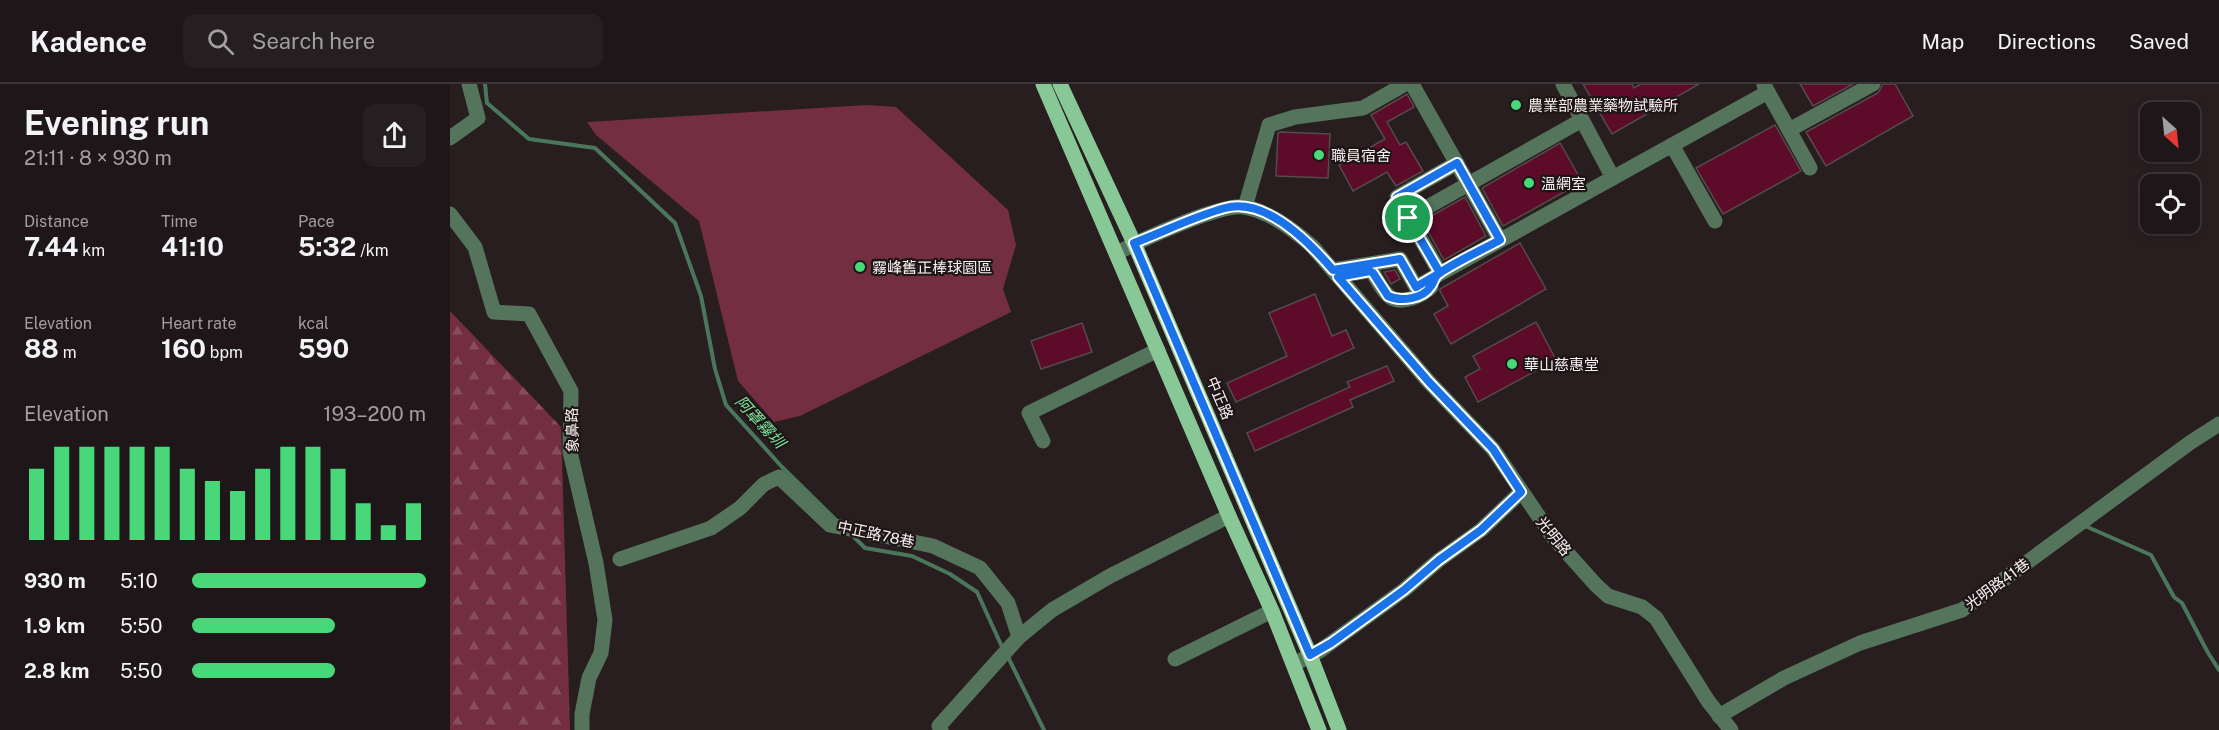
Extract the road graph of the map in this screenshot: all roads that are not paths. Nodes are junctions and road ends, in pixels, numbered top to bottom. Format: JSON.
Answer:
{"nodes":[{"id":1,"x":469,"y":84,"type":"edge"},
{"id":2,"x":1043,"y":84,"type":"edge"},
{"id":3,"x":1060,"y":84,"type":"edge"},
{"id":4,"x":1405,"y":84,"type":"edge"},
{"id":5,"x":1412,"y":84,"type":"edge"},
{"id":6,"x":1563,"y":84,"type":"edge"},
{"id":7,"x":1874,"y":84,"type":"edge"},
{"id":8,"x":1766,"y":88,"type":"edge"},
{"id":9,"x":1582,"y":120,"type":"junction"},
{"id":10,"x":1789,"y":130,"type":"junction"},
{"id":11,"x":450,"y":138,"type":"edge"},
{"id":12,"x":1672,"y":145,"type":"junction"},
{"id":13,"x":1457,"y":163,"type":"junction"},
{"id":14,"x":1810,"y":168,"type":"dead end"},
{"id":15,"x":1613,"y":178,"type":"junction"},
{"id":16,"x":1468,"y":183,"type":"junction"},
{"id":17,"x":1245,"y":207,"type":"junction"},
{"id":18,"x":450,"y":214,"type":"edge"},
{"id":19,"x":1408,"y":218,"type":"junction"},
{"id":20,"x":1715,"y":221,"type":"dead end"},
{"id":21,"x":1500,"y":240,"type":"junction"},
{"id":22,"x":1134,"y":243,"type":"junction"},
{"id":23,"x":1117,"y":253,"type":"junction"},
{"id":24,"x":1335,"y":273,"type":"junction"},
{"id":25,"x":1438,"y":275,"type":"junction"},
{"id":26,"x":1158,"y":350,"type":"junction"},
{"id":27,"x":2219,"y":424,"type":"edge"},
{"id":28,"x":1043,"y":441,"type":"dead end"},
{"id":29,"x":1521,"y":492,"type":"junction"},
{"id":30,"x":1229,"y":516,"type":"junction"},
{"id":31,"x":620,"y":559,"type":"dead end"},
{"id":32,"x":1272,"y":611,"type":"junction"},
{"id":33,"x":1019,"y":637,"type":"junction"},
{"id":34,"x":1310,"y":655,"type":"junction"},
{"id":35,"x":1175,"y":659,"type":"dead end"},
{"id":36,"x":1294,"y":664,"type":"junction"},
{"id":37,"x":1719,"y":716,"type":"junction"},
{"id":38,"x":582,"y":730,"type":"edge"},
{"id":39,"x":941,"y":730,"type":"edge"},
{"id":40,"x":1319,"y":730,"type":"edge"},
{"id":41,"x":1339,"y":730,"type":"edge"},
{"id":42,"x":1731,"y":730,"type":"edge"}],
"edges":[{"from":1,"to":11,"type":"street"},
{"from":2,"to":23,"type":"main road"},
{"from":3,"to":22,"type":"main road","name":"中正路"},
{"from":4,"to":17,"type":"street"},
{"from":5,"to":13,"type":"street"},
{"from":6,"to":9,"type":"street"},
{"from":7,"to":10,"type":"street"},
{"from":8,"to":10,"type":"street"},
{"from":8,"to":12,"type":"street"},
{"from":9,"to":15,"type":"street"},
{"from":9,"to":16,"type":"street"},
{"from":10,"to":14,"type":"street"},
{"from":12,"to":15,"type":"street"},
{"from":12,"to":20,"type":"street"},
{"from":13,"to":16,"type":"street"},
{"from":13,"to":19,"type":"street"},
{"from":15,"to":21,"type":"street"},
{"from":16,"to":19,"type":"street"},
{"from":16,"to":21,"type":"street"},
{"from":17,"to":22,"type":"street"},
{"from":17,"to":24,"type":"street","name":"光明路"},
{"from":18,"to":38,"type":"street","name":"象鼻路"},
{"from":19,"to":25,"type":"street"},
{"from":21,"to":25,"type":"street"},
{"from":22,"to":23,"type":"street"},
{"from":22,"to":34,"type":"main road","name":"中正路"},
{"from":23,"to":26,"type":"main road"},
{"from":24,"to":25,"type":"street"},
{"from":24,"to":25,"type":"street"},
{"from":24,"to":29,"type":"street","name":"光明路"},
{"from":26,"to":28,"type":"street"},
{"from":26,"to":30,"type":"main road"},
{"from":27,"to":37,"type":"street","name":"光明路41巷"},
{"from":29,"to":34,"type":"street"},
{"from":29,"to":37,"type":"street","name":"光明路"},
{"from":30,"to":32,"type":"main road"},
{"from":30,"to":33,"type":"street"},
{"from":31,"to":33,"type":"street","name":"中正路78巷"},
{"from":32,"to":35,"type":"street"},
{"from":32,"to":36,"type":"main road"},
{"from":33,"to":39,"type":"street"},
{"from":34,"to":36,"type":"street"},
{"from":34,"to":41,"type":"main road","name":"中正路"},
{"from":36,"to":40,"type":"main road"},
{"from":37,"to":42,"type":"street","name":"光明路"}]}
